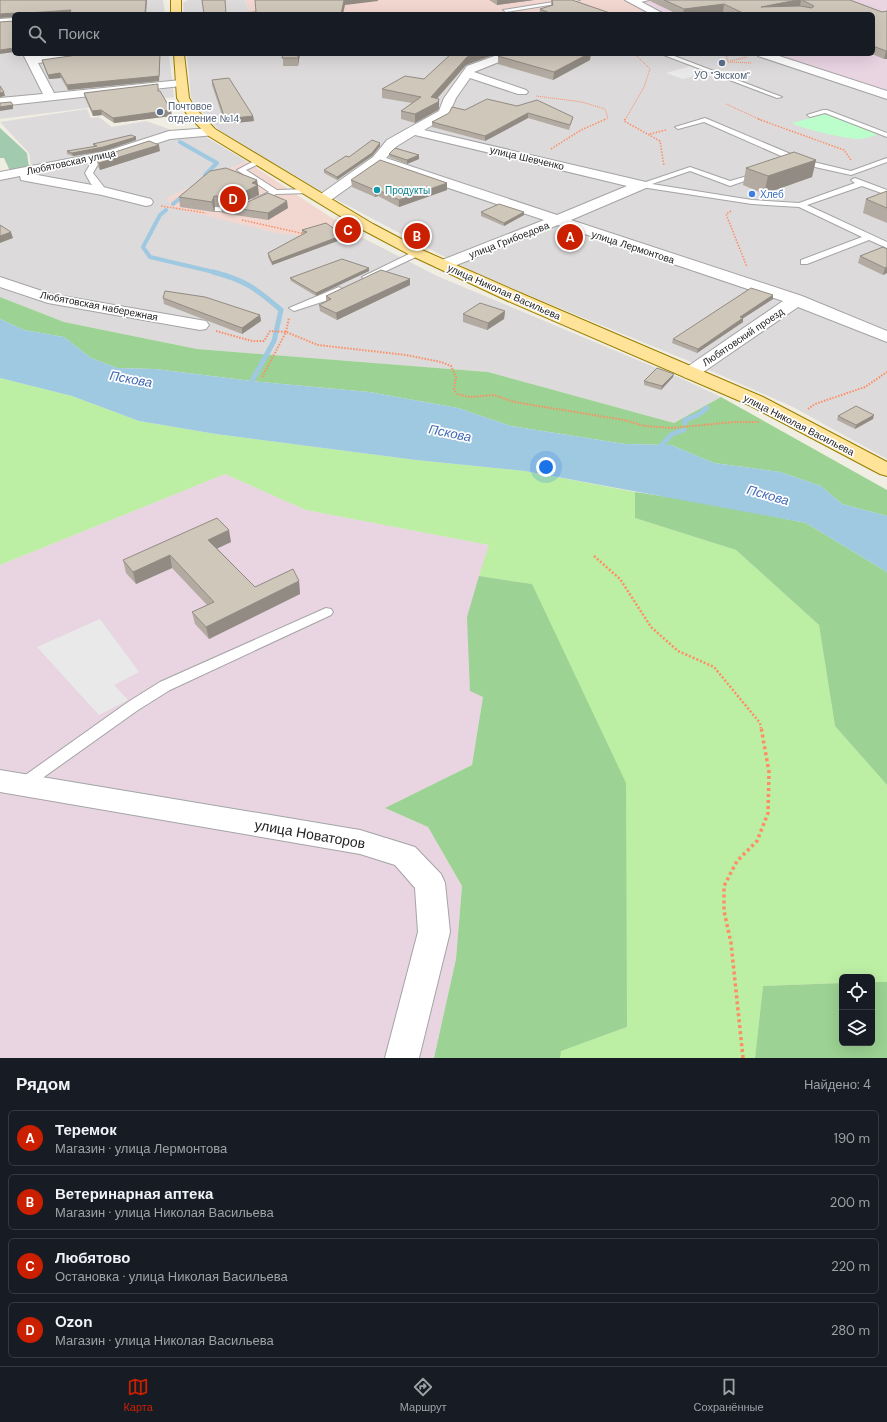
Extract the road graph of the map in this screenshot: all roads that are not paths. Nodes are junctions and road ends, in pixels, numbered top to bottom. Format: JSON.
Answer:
{"nodes":[{"id":1,"x":176,"y":0,"type":"edge"},
{"id":2,"x":577,"y":0,"type":"edge"},
{"id":3,"x":632,"y":1,"type":"edge"},
{"id":4,"x":647,"y":4,"type":"edge"},
{"id":5,"x":506,"y":10,"type":"dead end"},
{"id":6,"x":175,"y":12,"type":"edge"},
{"id":7,"x":635,"y":12,"type":"edge"},
{"id":8,"x":657,"y":12,"type":"edge"},
{"id":9,"x":48,"y":56,"type":"edge"},
{"id":10,"x":179,"y":56,"type":"edge"},
{"id":11,"x":504,"y":56,"type":"edge"},
{"id":12,"x":669,"y":56,"type":"edge"},
{"id":13,"x":29,"y":57,"type":"edge"},
{"id":14,"x":758,"y":59,"type":"edge"},
{"id":15,"x":467,"y":73,"type":"junction"},
{"id":16,"x":181,"y":83,"type":"junction"},
{"id":17,"x":522,"y":92,"type":"road end"},
{"id":18,"x":887,"y":95,"type":"edge"},
{"id":19,"x":50,"y":97,"type":"junction"},
{"id":20,"x":779,"y":97,"type":"dead end"},
{"id":21,"x":0,"y":102,"type":"edge"},
{"id":22,"x":810,"y":115,"type":"dead end"},
{"id":23,"x":678,"y":127,"type":"road end"},
{"id":24,"x":414,"y":131,"type":"junction"},
{"id":25,"x":211,"y":132,"type":"junction"},
{"id":26,"x":887,"y":135,"type":"edge"},
{"id":27,"x":113,"y":154,"type":"junction"},
{"id":28,"x":378,"y":160,"type":"junction"},
{"id":29,"x":802,"y":160,"type":"junction"},
{"id":30,"x":887,"y":160,"type":"edge"},
{"id":31,"x":258,"y":161,"type":"junction"},
{"id":32,"x":787,"y":165,"type":"edge"},
{"id":33,"x":766,"y":172,"type":"edge"},
{"id":34,"x":851,"y":173,"type":"junction"},
{"id":35,"x":6,"y":176,"type":"edge"},
{"id":36,"x":862,"y":183,"type":"junction"},
{"id":37,"x":640,"y":185,"type":"junction"},
{"id":38,"x":103,"y":191,"type":"junction"},
{"id":39,"x":275,"y":192,"type":"junction"},
{"id":40,"x":887,"y":193,"type":"edge"},
{"id":41,"x":316,"y":195,"type":"junction"},
{"id":42,"x":146,"y":202,"type":"road end"},
{"id":43,"x":800,"y":206,"type":"junction"},
{"id":44,"x":218,"y":209,"type":"edge"},
{"id":45,"x":556,"y":221,"type":"junction"},
{"id":46,"x":868,"y":237,"type":"junction"},
{"id":47,"x":887,"y":245,"type":"edge"},
{"id":48,"x":417,"y":253,"type":"junction"},
{"id":49,"x":804,"y":262,"type":"dead end"},
{"id":50,"x":443,"y":265,"type":"junction"},
{"id":51,"x":0,"y":282,"type":"edge"},
{"id":52,"x":796,"y":300,"type":"junction"},
{"id":53,"x":294,"y":308,"type":"road end"},
{"id":54,"x":200,"y":324,"type":"road end"},
{"id":55,"x":887,"y":337,"type":"edge"},
{"id":56,"x":690,"y":373,"type":"junction"},
{"id":57,"x":887,"y":470,"type":"edge"},
{"id":58,"x":326,"y":612,"type":"dead end"},
{"id":59,"x":11,"y":783,"type":"edge"},
{"id":60,"x":402,"y":1058,"type":"edge"}],
"edges":[{"from":1,"to":6,"type":"main road"},
{"from":2,"to":5,"type":"lane"},
{"from":3,"to":4,"type":"street"},
{"from":4,"to":7,"type":"street"},
{"from":4,"to":8,"type":"street"},
{"from":9,"to":13,"type":"street"},
{"from":10,"to":16,"type":"main road","name":"улица Николая Васильева"},
{"from":11,"to":15,"type":"street"},
{"from":12,"to":20,"type":"lane"},
{"from":13,"to":19,"type":"street"},
{"from":14,"to":18,"type":"street"},
{"from":15,"to":17,"type":"street"},
{"from":15,"to":24,"type":"street"},
{"from":16,"to":19,"type":"street"},
{"from":16,"to":25,"type":"main road","name":"улица Николая Васильева"},
{"from":19,"to":21,"type":"street"},
{"from":22,"to":26,"type":"lane"},
{"from":23,"to":29,"type":"lane"},
{"from":24,"to":28,"type":"street"},
{"from":24,"to":37,"type":"street","name":"улица Шевченко"},
{"from":25,"to":27,"type":"street","name":"Любятовская улица"},
{"from":25,"to":31,"type":"main road","name":"улица Николая Васильева"},
{"from":27,"to":35,"type":"street","name":"Любятовская улица"},
{"from":27,"to":38,"type":"lane"},
{"from":28,"to":41,"type":"street"},
{"from":28,"to":45,"type":"street","name":"улица Лермонтова"},
{"from":29,"to":32,"type":"lane"},
{"from":29,"to":34,"type":"lane"},
{"from":30,"to":34,"type":"lane"},
{"from":31,"to":39,"type":"lane"},
{"from":31,"to":41,"type":"main road","name":"улица Николая Васильева"},
{"from":33,"to":37,"type":"lane"},
{"from":34,"to":36,"type":"lane"},
{"from":35,"to":38,"type":"street"},
{"from":36,"to":40,"type":"lane"},
{"from":36,"to":43,"type":"lane"},
{"from":37,"to":43,"type":"lane"},
{"from":37,"to":45,"type":"street","name":"улица Грибоедова"},
{"from":38,"to":42,"type":"street"},
{"from":39,"to":41,"type":"lane"},
{"from":39,"to":44,"type":"lane"},
{"from":41,"to":48,"type":"main road","name":"улица Николая Васильева"},
{"from":43,"to":46,"type":"lane"},
{"from":45,"to":50,"type":"street","name":"улица Грибоедова"},
{"from":45,"to":52,"type":"street","name":"улица Лермонтова"},
{"from":46,"to":47,"type":"lane"},
{"from":46,"to":49,"type":"lane"},
{"from":48,"to":50,"type":"main road","name":"улица Николая Васильева"},
{"from":48,"to":53,"type":"lane"},
{"from":50,"to":56,"type":"main road","name":"улица Николая Васильева"},
{"from":51,"to":54,"type":"street","name":"Любятовская набережная"},
{"from":52,"to":55,"type":"street","name":"улица Лермонтова"},
{"from":52,"to":56,"type":"street","name":"Любятовский проезд"},
{"from":56,"to":57,"type":"main road","name":"улица Николая Васильева"},
{"from":58,"to":59,"type":"lane"},
{"from":59,"to":60,"type":"street","name":"улица Новаторов"}]}
